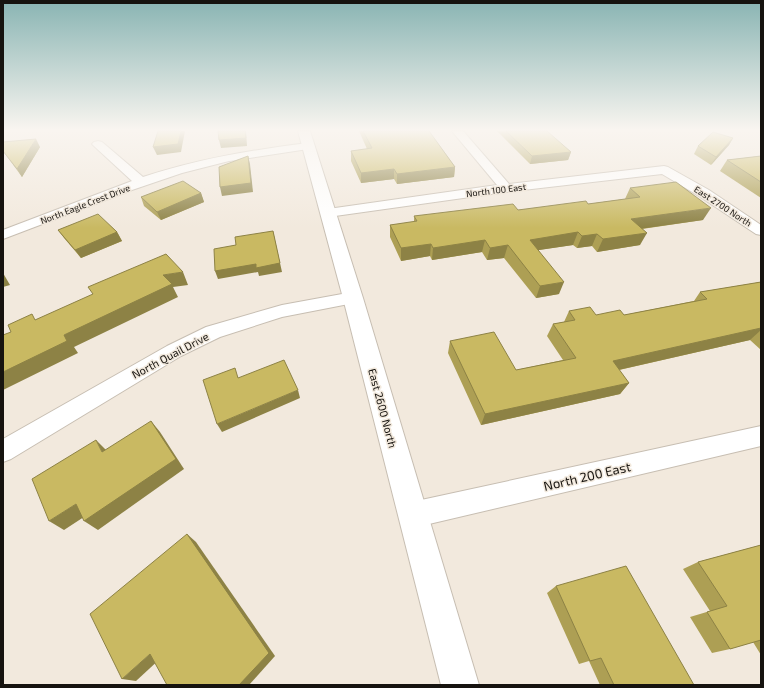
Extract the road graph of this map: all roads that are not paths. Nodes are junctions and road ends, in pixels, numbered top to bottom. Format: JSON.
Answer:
{"nodes":[{"id":1,"x":120,"y":163,"type":"edge"},
{"id":2,"x":208,"y":163,"type":"edge"},
{"id":3,"x":313,"y":163,"type":"edge"},
{"id":4,"x":485,"y":163,"type":"edge"},
{"id":5,"x":664,"y":170,"type":"joint"},
{"id":6,"x":141,"y":182,"type":"junction"},
{"id":7,"x":506,"y":188,"type":"junction"},
{"id":8,"x":328,"y":213,"type":"junction"},
{"id":9,"x":761,"y":231,"type":"edge"},
{"id":10,"x":3,"y":235,"type":"edge"},
{"id":11,"x":353,"y":298,"type":"junction"},
{"id":12,"x":761,"y":436,"type":"edge"},
{"id":13,"x":3,"y":451,"type":"edge"},
{"id":14,"x":412,"y":515,"type":"junction"},
{"id":15,"x":460,"y":685,"type":"edge"}],
"edges":[{"from":1,"to":6,"type":"street"},
{"from":2,"to":6,"type":"street","name":"North Eagle Crest Drive"},
{"from":3,"to":8,"type":"street","name":"East 2600 North"},
{"from":4,"to":7,"type":"street"},
{"from":5,"to":7,"type":"street","name":"North 100 East"},
{"from":5,"to":9,"type":"street","name":"East 2700 North"},
{"from":6,"to":10,"type":"street","name":"North Eagle Crest Drive"},
{"from":7,"to":8,"type":"street","name":"North 100 East"},
{"from":8,"to":11,"type":"street","name":"East 2600 North"},
{"from":11,"to":13,"type":"street","name":"North Quail Drive"},
{"from":11,"to":14,"type":"street","name":"East 2600 North"},
{"from":12,"to":14,"type":"street","name":"North 200 East"},
{"from":14,"to":15,"type":"street","name":"East 2600 North"}]}
